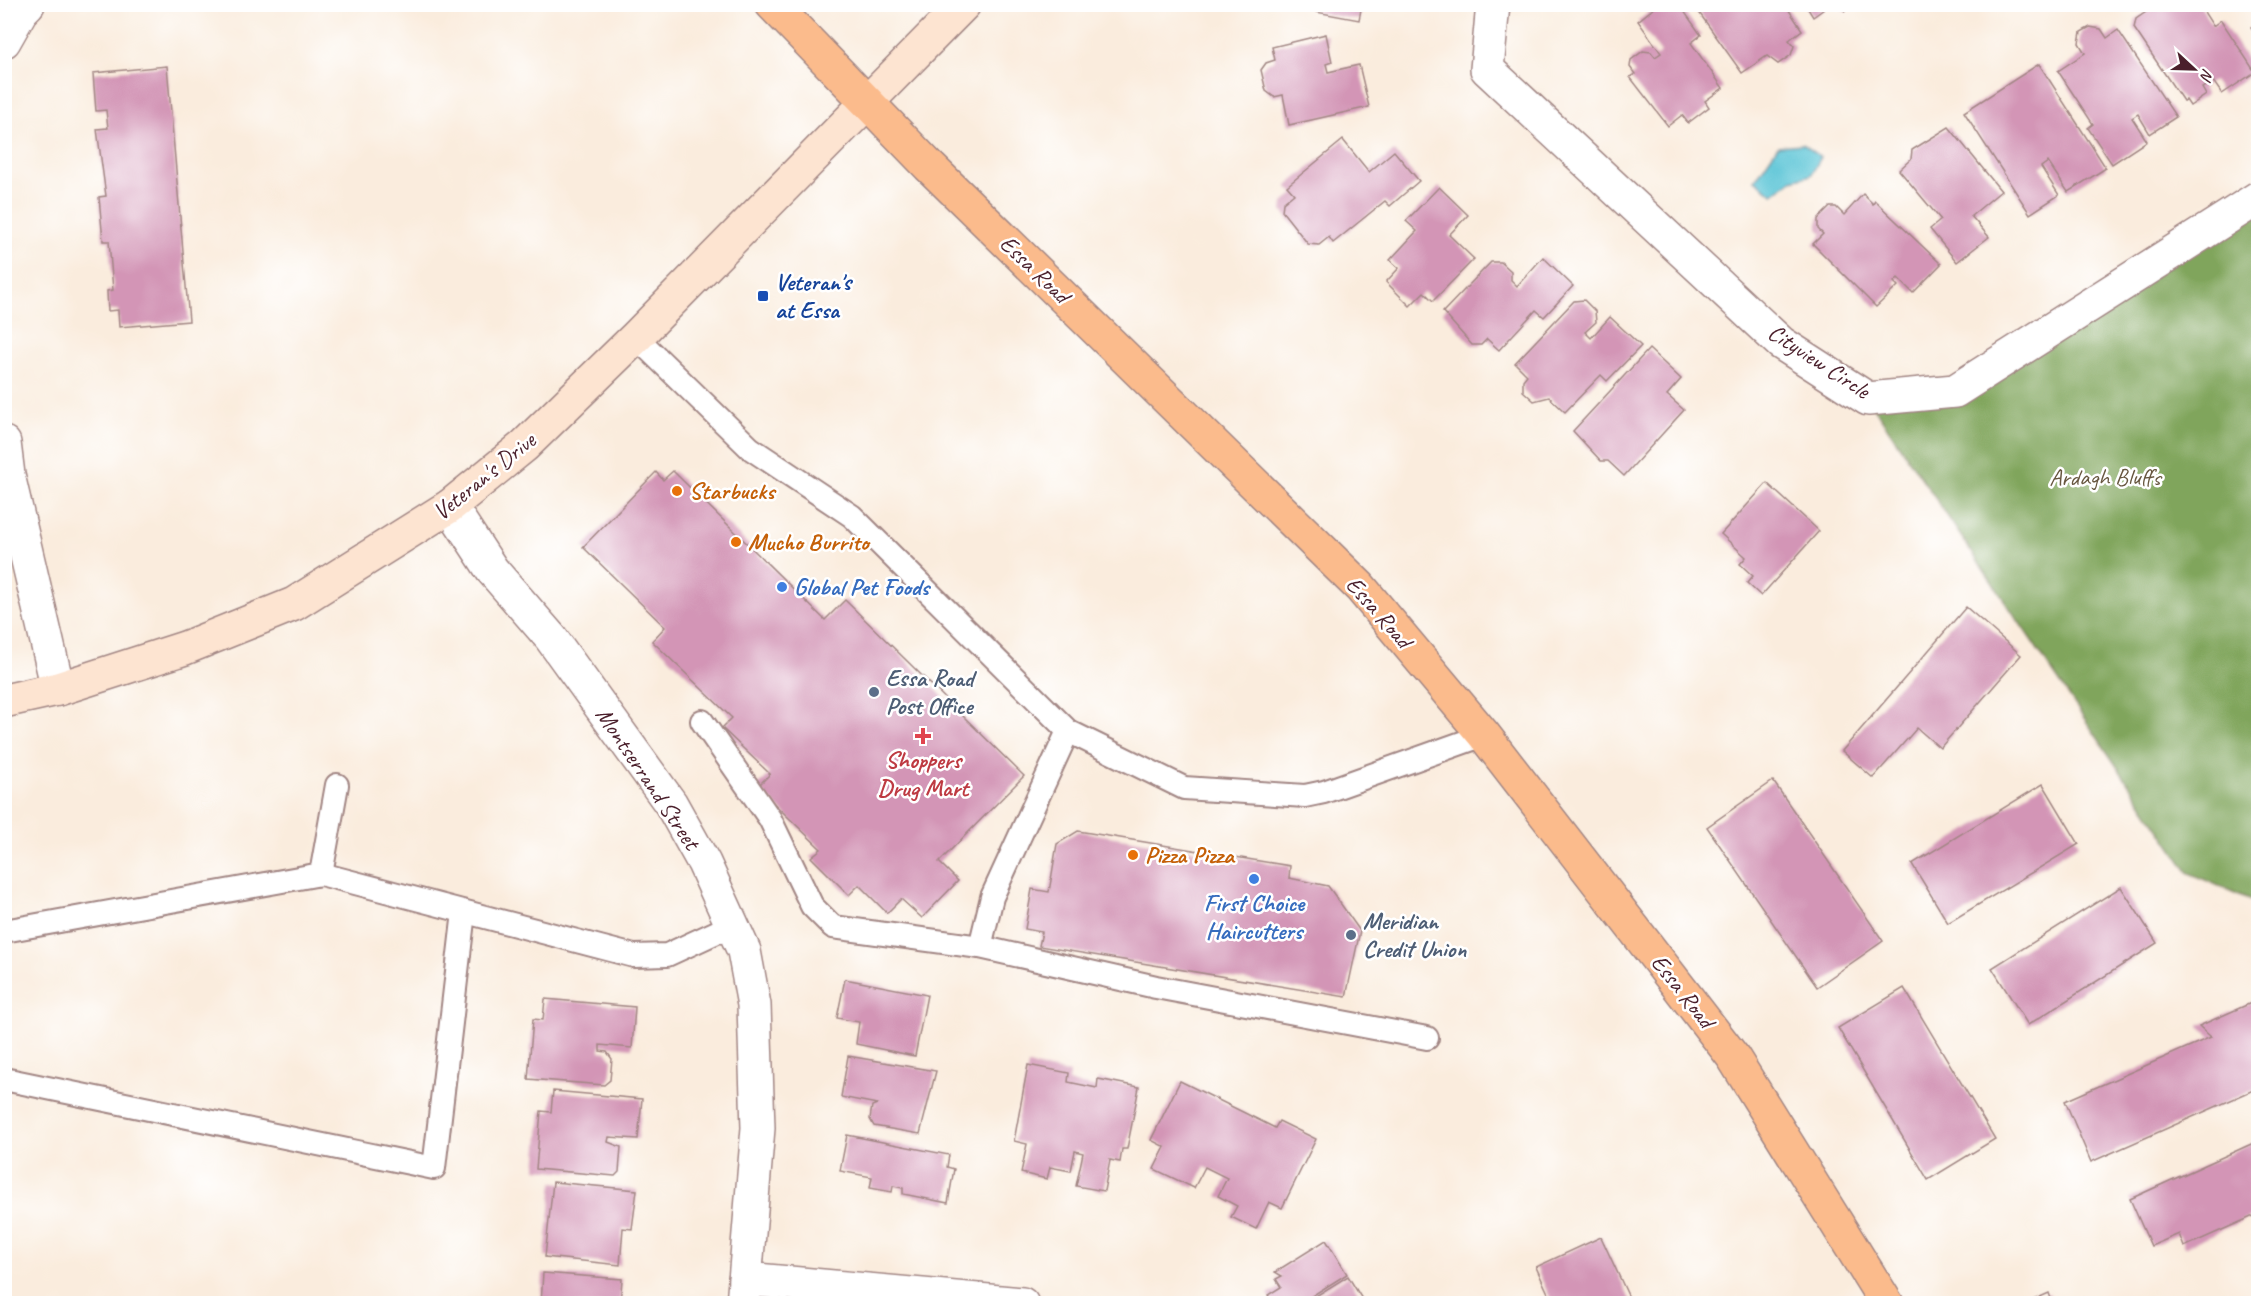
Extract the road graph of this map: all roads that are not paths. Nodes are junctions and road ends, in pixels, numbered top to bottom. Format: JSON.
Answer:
{"nodes":[{"id":1,"x":28,"y":4,"type":"edge"},
{"id":2,"x":772,"y":4,"type":"edge"},
{"id":3,"x":964,"y":4,"type":"edge"},
{"id":4,"x":1493,"y":4,"type":"edge"},
{"id":5,"x":4,"y":41,"type":"edge"},
{"id":6,"x":868,"y":104,"type":"junction"},
{"id":7,"x":2259,"y":198,"type":"edge"},
{"id":8,"x":636,"y":337,"type":"junction"},
{"id":9,"x":4,"y":443,"type":"edge"},
{"id":10,"x":450,"y":506,"type":"junction"},
{"id":11,"x":58,"y":688,"type":"junction"},
{"id":12,"x":4,"y":701,"type":"edge"},
{"id":13,"x":702,"y":721,"type":"dead end"},
{"id":14,"x":1068,"y":730,"type":"junction"},
{"id":15,"x":1484,"y":735,"type":"junction"},
{"id":16,"x":337,"y":784,"type":"dead end"},
{"id":17,"x":321,"y":874,"type":"junction"},
{"id":18,"x":464,"y":912,"type":"junction"},
{"id":19,"x":732,"y":925,"type":"junction"},
{"id":20,"x":4,"y":931,"type":"edge"},
{"id":21,"x":980,"y":947,"type":"junction"},
{"id":22,"x":1427,"y":1038,"type":"dead end"},
{"id":23,"x":4,"y":1079,"type":"edge"},
{"id":24,"x":744,"y":1291,"type":"edge"},
{"id":25,"x":1022,"y":1304,"type":"edge"},
{"id":26,"x":1887,"y":1304,"type":"edge"}],
"edges":[{"from":1,"to":5,"type":"street"},
{"from":2,"to":6,"type":"main road","name":"Essa Road"},
{"from":3,"to":6,"type":"main road","name":"Veteran's Drive"},
{"from":4,"to":7,"type":"street","name":"Cityview Circle"},
{"from":6,"to":8,"type":"main road","name":"Veteran's Drive"},
{"from":6,"to":15,"type":"main road","name":"Essa Road"},
{"from":8,"to":10,"type":"main road","name":"Veteran's Drive"},
{"from":8,"to":14,"type":"lane"},
{"from":9,"to":11,"type":"street"},
{"from":10,"to":11,"type":"main road","name":"Veteran's Drive"},
{"from":10,"to":19,"type":"street","name":"Montserrand Street"},
{"from":11,"to":12,"type":"main road","name":"Veteran's Drive"},
{"from":13,"to":21,"type":"lane"},
{"from":14,"to":15,"type":"lane"},
{"from":14,"to":21,"type":"lane"},
{"from":15,"to":26,"type":"main road","name":"Essa Road"},
{"from":16,"to":17,"type":"lane"},
{"from":17,"to":18,"type":"lane"},
{"from":17,"to":20,"type":"lane"},
{"from":18,"to":19,"type":"lane"},
{"from":18,"to":23,"type":"lane"},
{"from":19,"to":24,"type":"street","name":"Montserrand Street"},
{"from":21,"to":22,"type":"lane"},
{"from":24,"to":25,"type":"street"}]}
